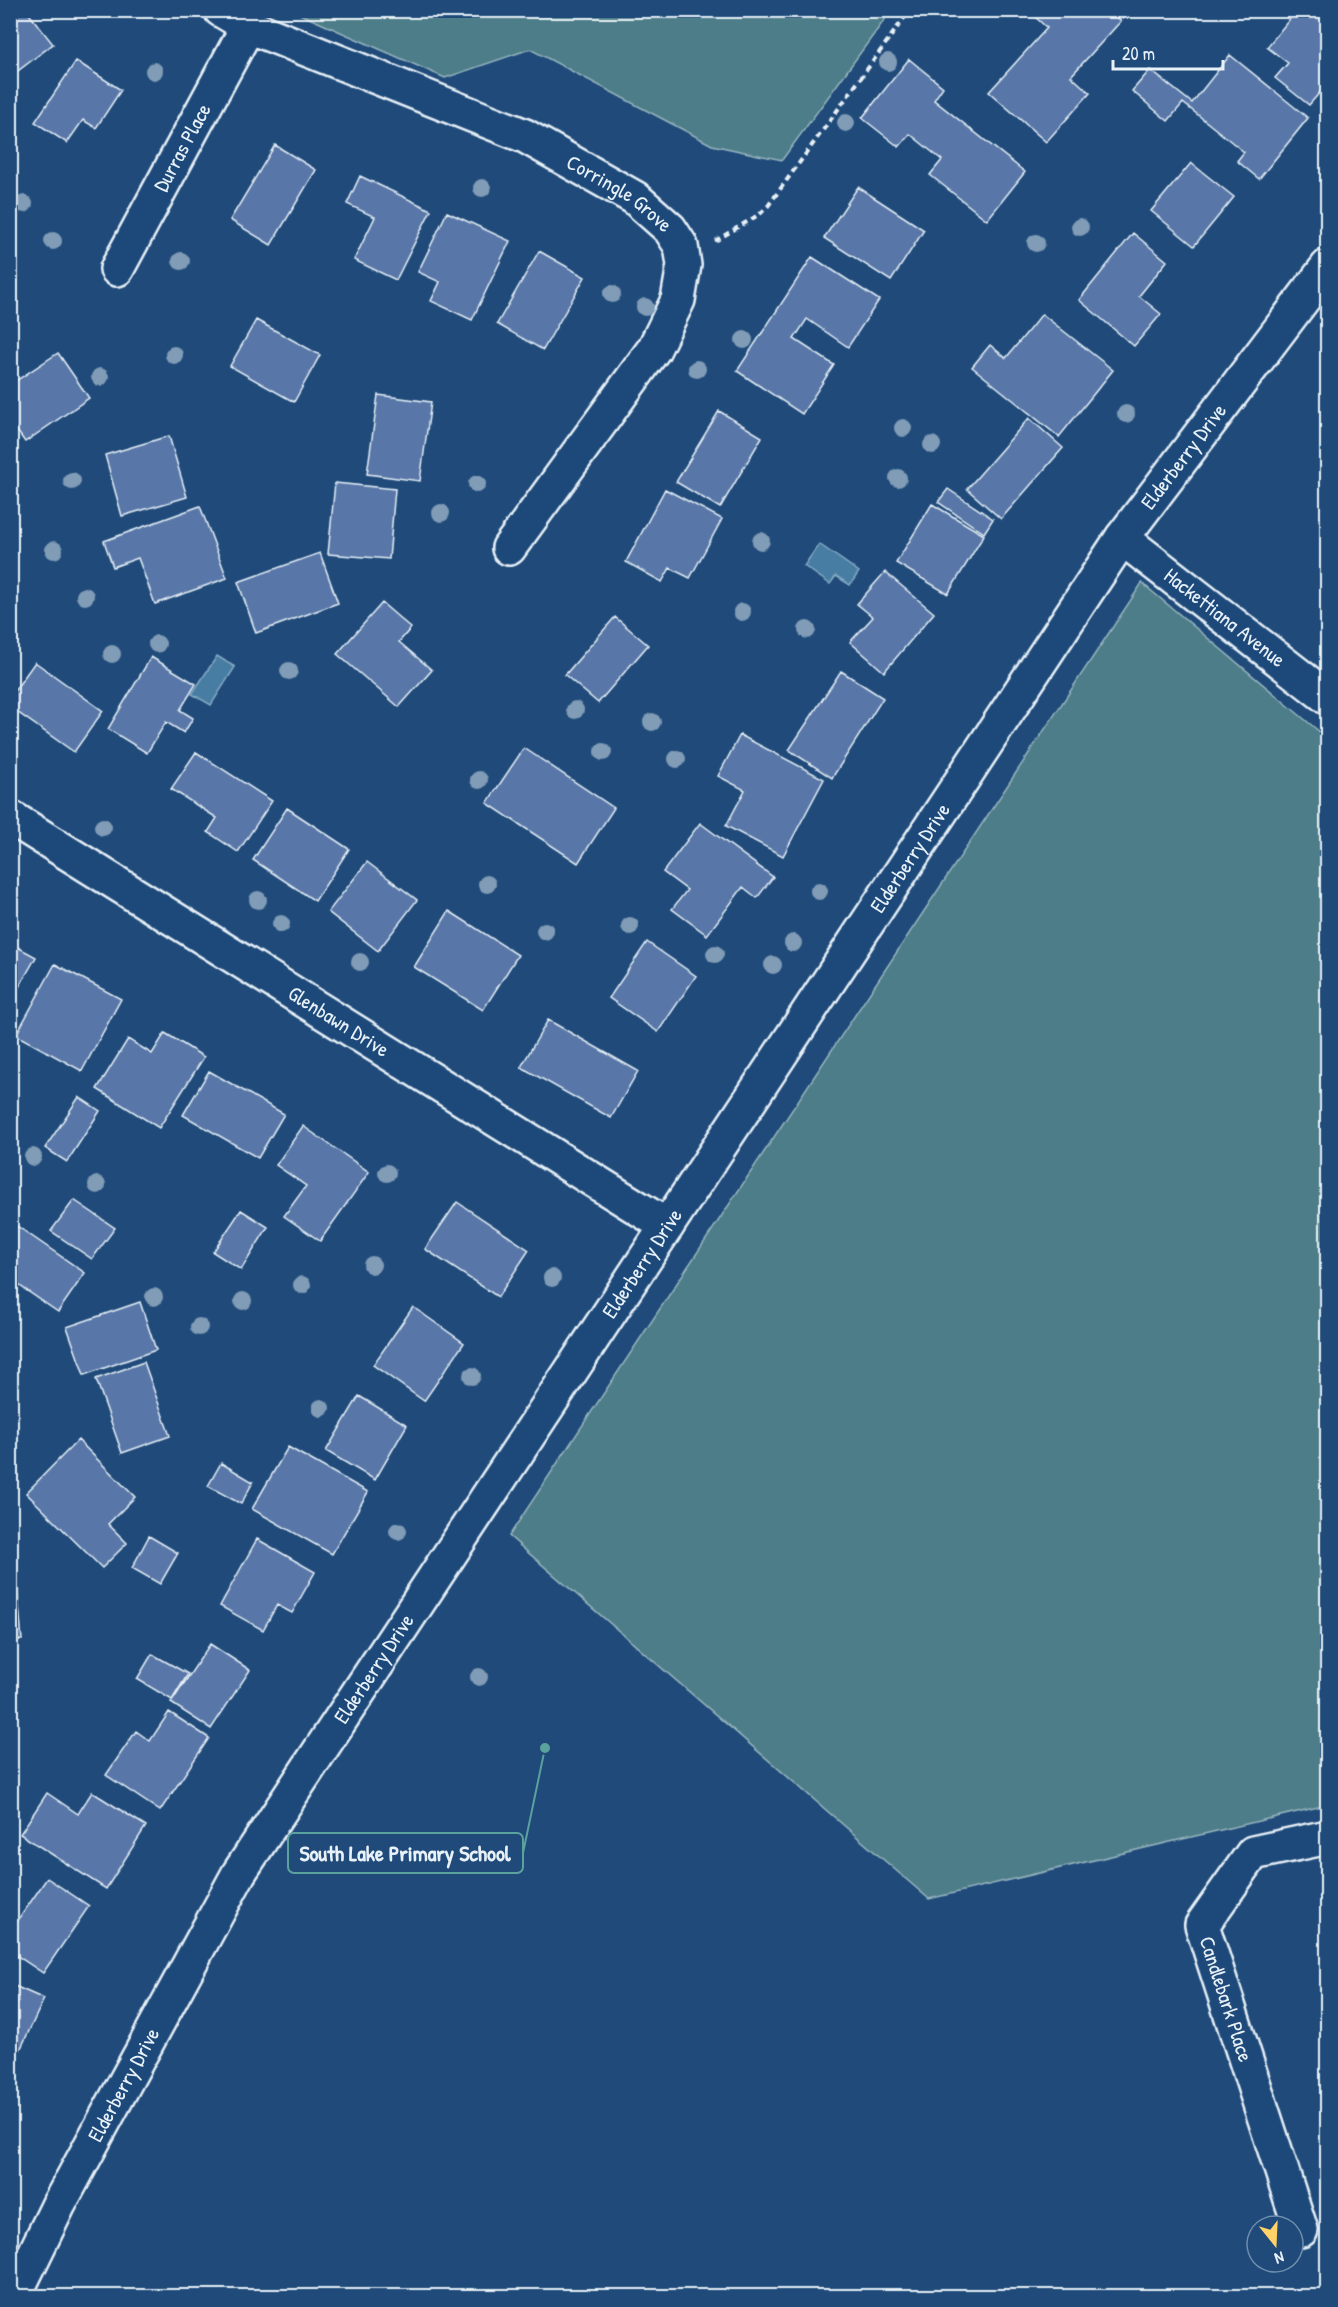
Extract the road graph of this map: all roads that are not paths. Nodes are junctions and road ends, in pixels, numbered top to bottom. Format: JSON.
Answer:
{"nodes":[{"id":1,"x":235,"y":18,"type":"edge"},
{"id":2,"x":1328,"y":266,"type":"edge"},
{"id":3,"x":117,"y":269,"type":"dead end"},
{"id":4,"x":1122,"y":538,"type":"junction"},
{"id":5,"x":509,"y":548,"type":"dead end"},
{"id":6,"x":1328,"y":698,"type":"edge"},
{"id":7,"x":10,"y":817,"type":"edge"},
{"id":8,"x":668,"y":1226,"type":"junction"},
{"id":9,"x":1328,"y":1837,"type":"edge"},
{"id":10,"x":1296,"y":2214,"type":"edge"},
{"id":11,"x":14,"y":2296,"type":"edge"}],
"edges":[{"from":1,"to":3,"type":"street","name":"Durras Place"},
{"from":1,"to":5,"type":"street","name":"Corringle Grove"},
{"from":2,"to":4,"type":"street","name":"Elderberry Drive"},
{"from":4,"to":6,"type":"street","name":"Hackettiana Avenue"},
{"from":4,"to":8,"type":"street","name":"Elderberry Drive"},
{"from":7,"to":8,"type":"street","name":"Glenbawn Drive"},
{"from":8,"to":11,"type":"street","name":"Elderberry Drive"},
{"from":9,"to":10,"type":"street","name":"Candlebark Place"}]}
